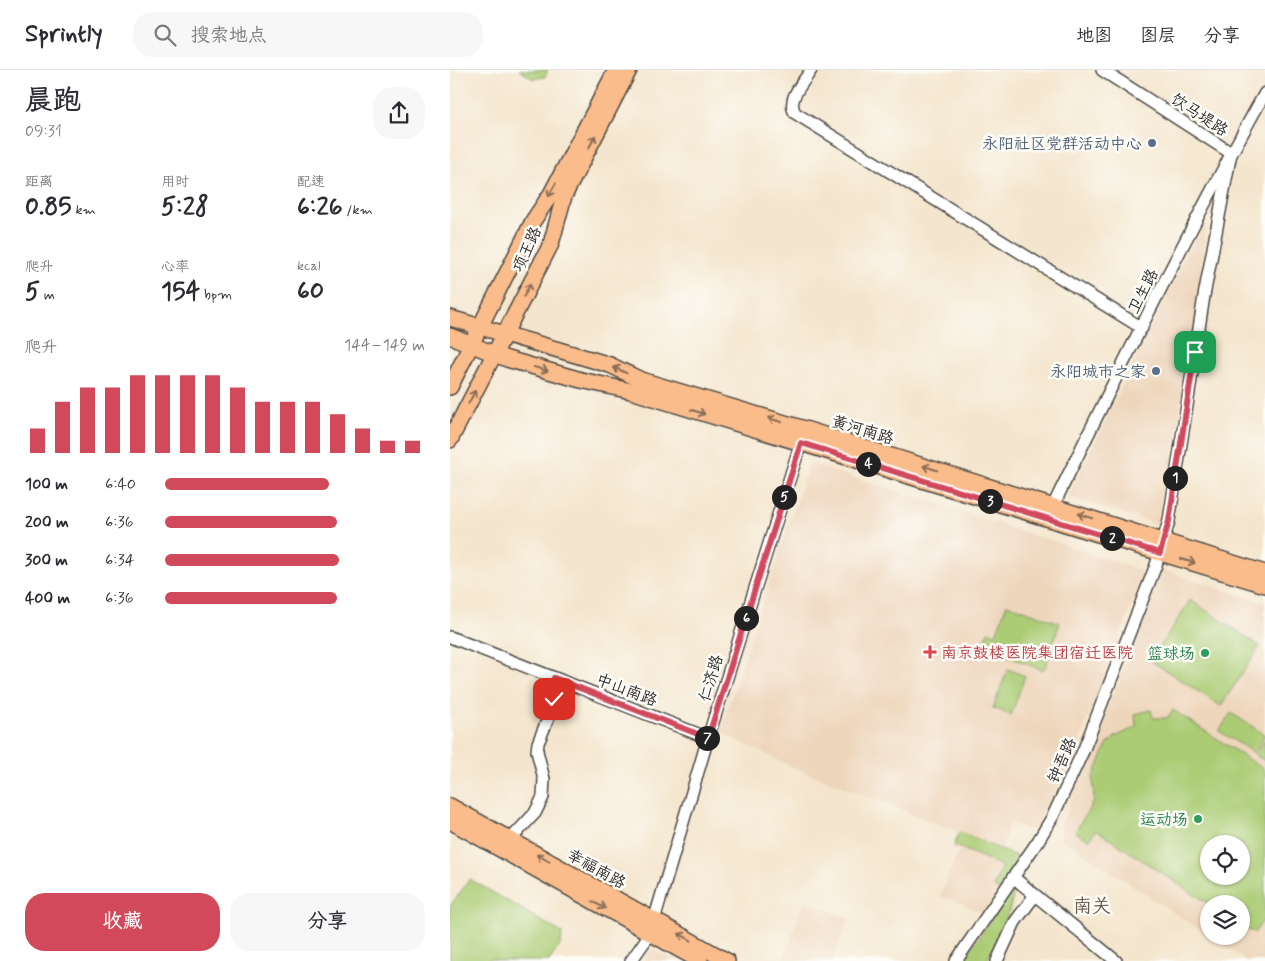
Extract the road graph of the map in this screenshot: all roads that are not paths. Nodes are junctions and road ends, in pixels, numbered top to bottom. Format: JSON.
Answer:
{"nodes":[{"id":1,"x":616,"y":70,"type":"edge"},
{"id":2,"x":629,"y":70,"type":"edge"},
{"id":3,"x":812,"y":70,"type":"edge"},
{"id":4,"x":1102,"y":70,"type":"edge"},
{"id":5,"x":1265,"y":93,"type":"edge"},
{"id":6,"x":1231,"y":153,"type":"junction"},
{"id":7,"x":450,"y":318,"type":"edge"},
{"id":8,"x":481,"y":327,"type":"junction"},
{"id":9,"x":1142,"y":328,"type":"junction"},
{"id":10,"x":505,"y":334,"type":"junction"},
{"id":11,"x":450,"y":336,"type":"edge"},
{"id":12,"x":471,"y":345,"type":"junction"},
{"id":13,"x":494,"y":355,"type":"junction"},
{"id":14,"x":450,"y":387,"type":"edge"},
{"id":15,"x":803,"y":436,"type":"junction"},
{"id":16,"x":450,"y":440,"type":"edge"},
{"id":17,"x":1053,"y":506,"type":"junction"},
{"id":18,"x":1162,"y":547,"type":"junction"},
{"id":19,"x":1265,"y":573,"type":"edge"},
{"id":20,"x":1265,"y":585,"type":"edge"},
{"id":21,"x":450,"y":637,"type":"edge"},
{"id":22,"x":554,"y":678,"type":"junction"},
{"id":23,"x":708,"y":738,"type":"junction"},
{"id":24,"x":450,"y":806,"type":"edge"},
{"id":25,"x":450,"y":821,"type":"edge"},
{"id":26,"x":510,"y":840,"type":"junction"},
{"id":27,"x":1013,"y":877,"type":"junction"},
{"id":28,"x":1035,"y":895,"type":"junction"},
{"id":29,"x":652,"y":927,"type":"junction"},
{"id":30,"x":631,"y":961,"type":"edge"},
{"id":31,"x":700,"y":961,"type":"edge"},
{"id":32,"x":727,"y":961,"type":"edge"},
{"id":33,"x":956,"y":961,"type":"edge"},
{"id":34,"x":997,"y":961,"type":"edge"},
{"id":35,"x":1116,"y":961,"type":"edge"}],
"edges":[{"from":1,"to":8,"type":"main road","name":"项王路","one_way":true},
{"from":10,"to":2,"type":"main road","name":"项王路","one_way":true},
{"from":3,"to":9,"type":"street"},
{"from":4,"to":6,"type":"street","name":"饮马堤路"},
{"from":5,"to":6,"type":"street","name":"卫生路"},
{"from":6,"to":9,"type":"street","name":"卫生路"},
{"from":6,"to":18,"type":"street","name":"钟吾路"},
{"from":7,"to":8,"type":"main road","name":"黄河南路"},
{"from":8,"to":10,"type":"main road","name":"黄河南路"},
{"from":8,"to":12,"type":"main road","name":"项王路"},
{"from":9,"to":17,"type":"street","name":"卫生路"},
{"from":10,"to":13,"type":"main road","name":"项王路"},
{"from":15,"to":10,"type":"main road","name":"黄河南路","one_way":true},
{"from":11,"to":12,"type":"main road","name":"黄河南路"},
{"from":12,"to":13,"type":"main road","name":"黄河南路"},
{"from":12,"to":14,"type":"main road","name":"项王路"},
{"from":13,"to":15,"type":"main road","name":"黄河南路","one_way":true},
{"from":16,"to":13,"type":"main road","name":"项王路","one_way":true},
{"from":17,"to":15,"type":"main road","name":"黄河南路","one_way":true},
{"from":15,"to":18,"type":"main road","name":"黄河南路"},
{"from":15,"to":23,"type":"street","name":"仁济路"},
{"from":18,"to":17,"type":"main road","name":"黄河南路","one_way":true},
{"from":18,"to":19,"type":"main road","name":"黄河南路"},
{"from":18,"to":20,"type":"main road","name":"黄河南路","one_way":true},
{"from":18,"to":27,"type":"street","name":"钟吾路"},
{"from":21,"to":22,"type":"street","name":"中山南路"},
{"from":22,"to":23,"type":"street","name":"中山南路"},
{"from":22,"to":26,"type":"street"},
{"from":23,"to":29,"type":"street","name":"仁济路"},
{"from":24,"to":26,"type":"main road","name":"幸福南路"},
{"from":25,"to":29,"type":"main road","name":"幸福南路","one_way":true},
{"from":29,"to":26,"type":"main road","name":"幸福南路","one_way":true},
{"from":27,"to":28,"type":"street"},
{"from":27,"to":33,"type":"street","name":"钟吾路"},
{"from":28,"to":34,"type":"street"},
{"from":28,"to":35,"type":"street"},
{"from":29,"to":30,"type":"street","name":"仁济路"},
{"from":29,"to":31,"type":"main road","name":"幸福南路"},
{"from":32,"to":29,"type":"main road","name":"幸福南路","one_way":true}]}
